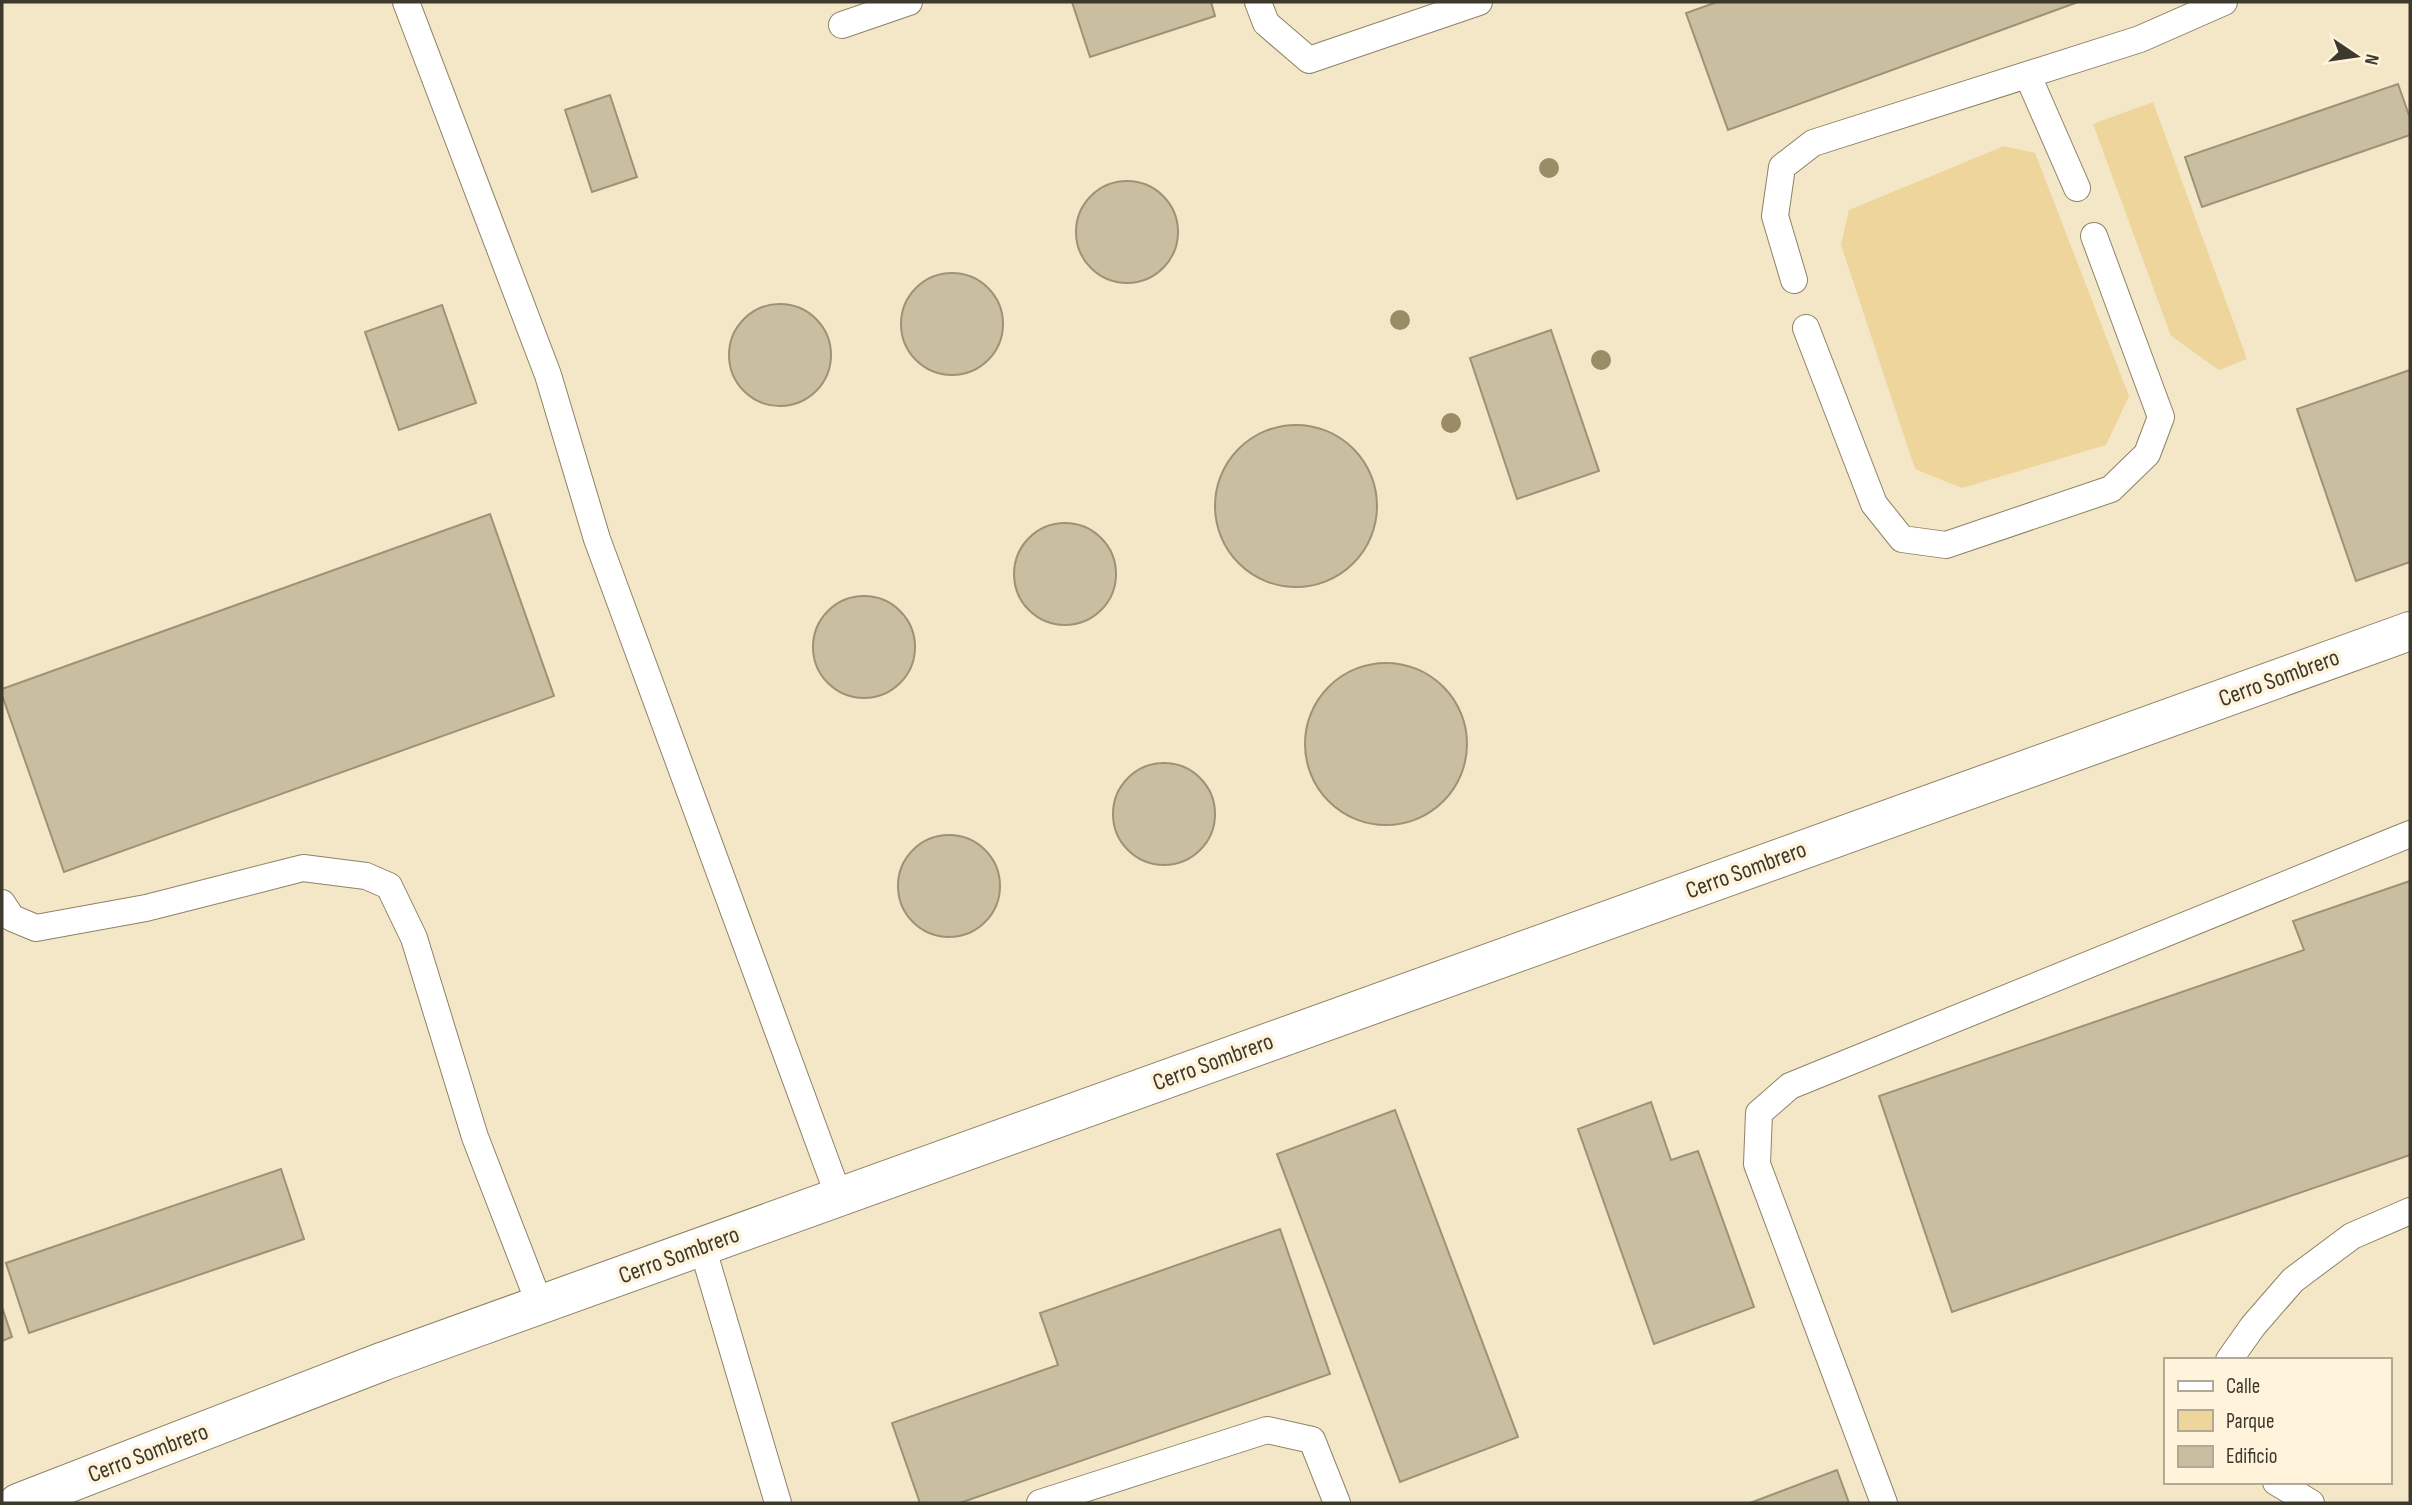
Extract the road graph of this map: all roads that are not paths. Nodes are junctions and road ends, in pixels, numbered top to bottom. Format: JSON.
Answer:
{"nodes":[{"id":1,"x":406,"y":2,"type":"edge"},
{"id":2,"x":909,"y":2,"type":"edge"},
{"id":3,"x":1258,"y":2,"type":"edge"},
{"id":4,"x":1479,"y":2,"type":"edge"},
{"id":5,"x":2224,"y":2,"type":"edge"},
{"id":6,"x":1442,"y":8,"type":"edge"},
{"id":7,"x":842,"y":25,"type":"dead end"},
{"id":8,"x":2028,"y":76,"type":"junction"},
{"id":9,"x":2077,"y":188,"type":"dead end"},
{"id":10,"x":2094,"y":236,"type":"dead end"},
{"id":11,"x":1794,"y":280,"type":"dead end"},
{"id":12,"x":1806,"y":328,"type":"dead end"},
{"id":13,"x":2410,"y":631,"type":"edge"},
{"id":14,"x":2410,"y":834,"type":"edge"},
{"id":15,"x":2,"y":903,"type":"edge"},
{"id":16,"x":839,"y":1197,"type":"junction"},
{"id":17,"x":2410,"y":1211,"type":"edge"},
{"id":18,"x":702,"y":1246,"type":"junction"},
{"id":19,"x":540,"y":1305,"type":"junction"},
{"id":20,"x":2230,"y":1358,"type":"edge"},
{"id":21,"x":2279,"y":1484,"type":"edge"},
{"id":22,"x":18,"y":1503,"type":"edge"},
{"id":23,"x":778,"y":1503,"type":"edge"},
{"id":24,"x":1040,"y":1503,"type":"edge"},
{"id":25,"x":1338,"y":1503,"type":"edge"},
{"id":26,"x":1884,"y":1503,"type":"edge"},
{"id":27,"x":2311,"y":1503,"type":"edge"}],
"edges":[{"from":1,"to":16,"type":"lane"},
{"from":2,"to":7,"type":"lane"},
{"from":3,"to":6,"type":"lane"},
{"from":4,"to":6,"type":"lane"},
{"from":5,"to":8,"type":"lane"},
{"from":8,"to":9,"type":"lane"},
{"from":8,"to":11,"type":"lane"},
{"from":10,"to":12,"type":"lane"},
{"from":13,"to":16,"type":"street","name":"Cerro Sombrero"},
{"from":14,"to":26,"type":"lane"},
{"from":15,"to":19,"type":"lane"},
{"from":16,"to":18,"type":"street","name":"Cerro Sombrero"},
{"from":17,"to":20,"type":"lane"},
{"from":18,"to":19,"type":"street","name":"Cerro Sombrero"},
{"from":18,"to":23,"type":"lane"},
{"from":19,"to":22,"type":"street","name":"Cerro Sombrero"},
{"from":21,"to":27,"type":"lane"},
{"from":24,"to":25,"type":"lane"}]}
